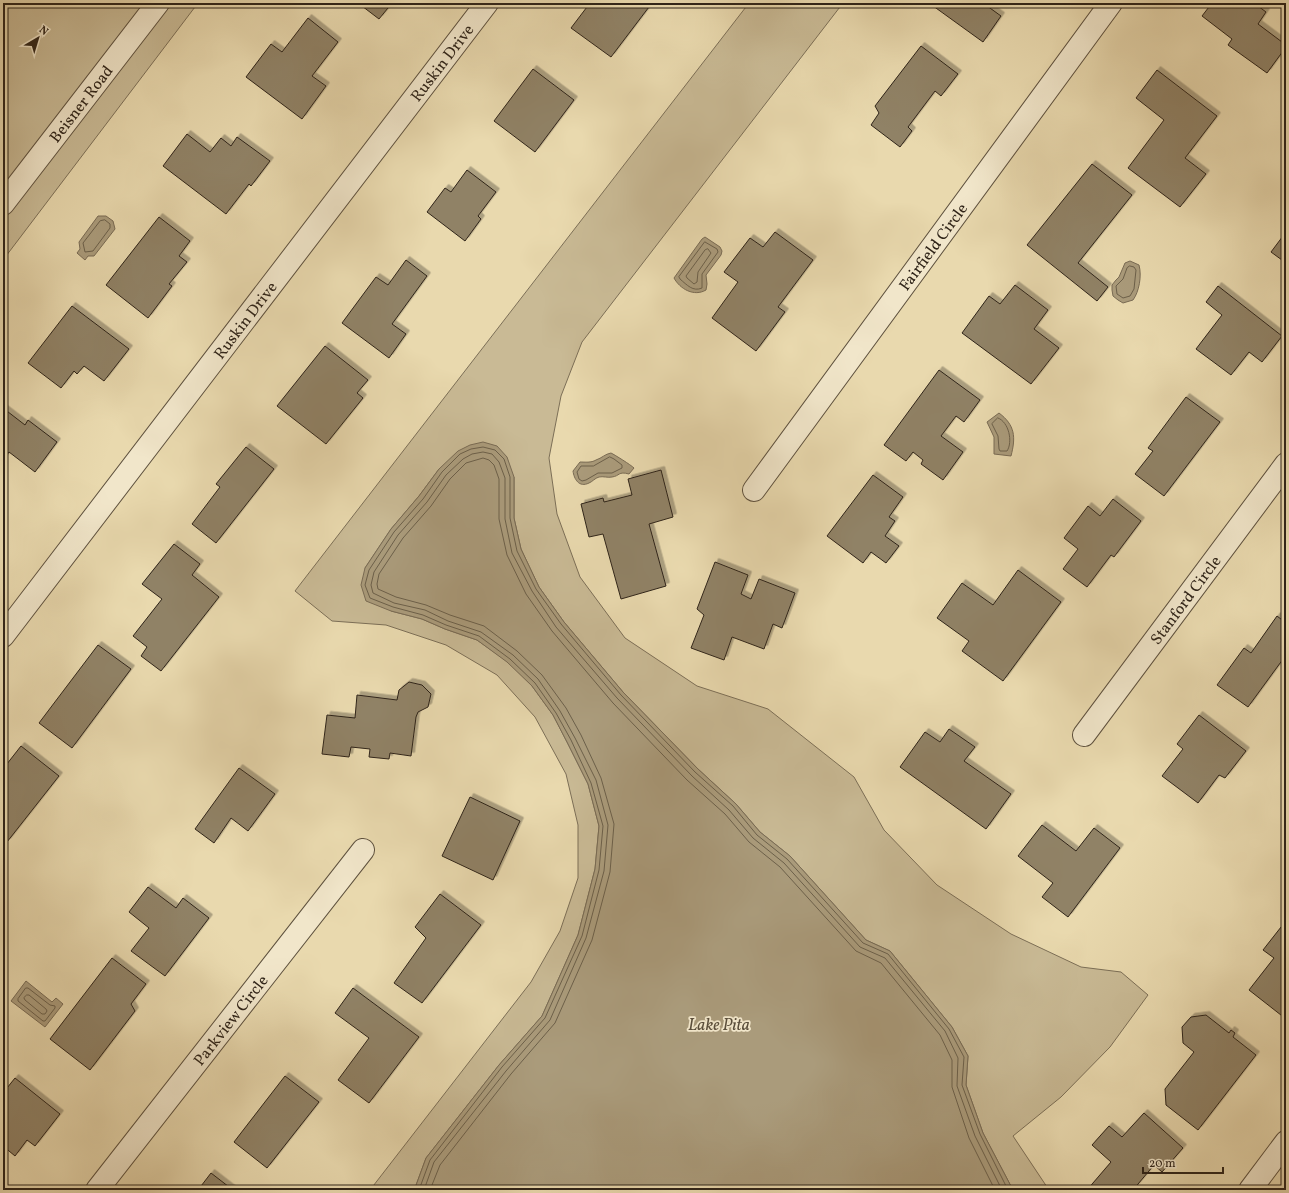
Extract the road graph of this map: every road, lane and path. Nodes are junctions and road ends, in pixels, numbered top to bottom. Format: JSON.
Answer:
{"nodes":[{"id":1,"x":158,"y":3,"type":"edge"},
{"id":2,"x":487,"y":3,"type":"edge"},
{"id":3,"x":1111,"y":3,"type":"edge"},
{"id":4,"x":3,"y":204,"type":"edge"},
{"id":5,"x":1286,"y":464,"type":"edge"},
{"id":6,"x":754,"y":490,"type":"dead end"},
{"id":7,"x":3,"y":636,"type":"edge"},
{"id":8,"x":1084,"y":735,"type":"dead end"},
{"id":9,"x":363,"y":850,"type":"dead end"},
{"id":10,"x":1286,"y":1142,"type":"edge"},
{"id":11,"x":97,"y":1190,"type":"edge"},
{"id":12,"x":1250,"y":1190,"type":"edge"}],
"edges":[{"from":1,"to":4,"type":"street","name":"Beisner Road"},
{"from":2,"to":7,"type":"street","name":"Ruskin Drive"},
{"from":3,"to":6,"type":"street","name":"Fairfield Circle"},
{"from":5,"to":8,"type":"street","name":"Stanford Circle"},
{"from":9,"to":11,"type":"street","name":"Parkview Circle"},
{"from":10,"to":12,"type":"street"}]}
